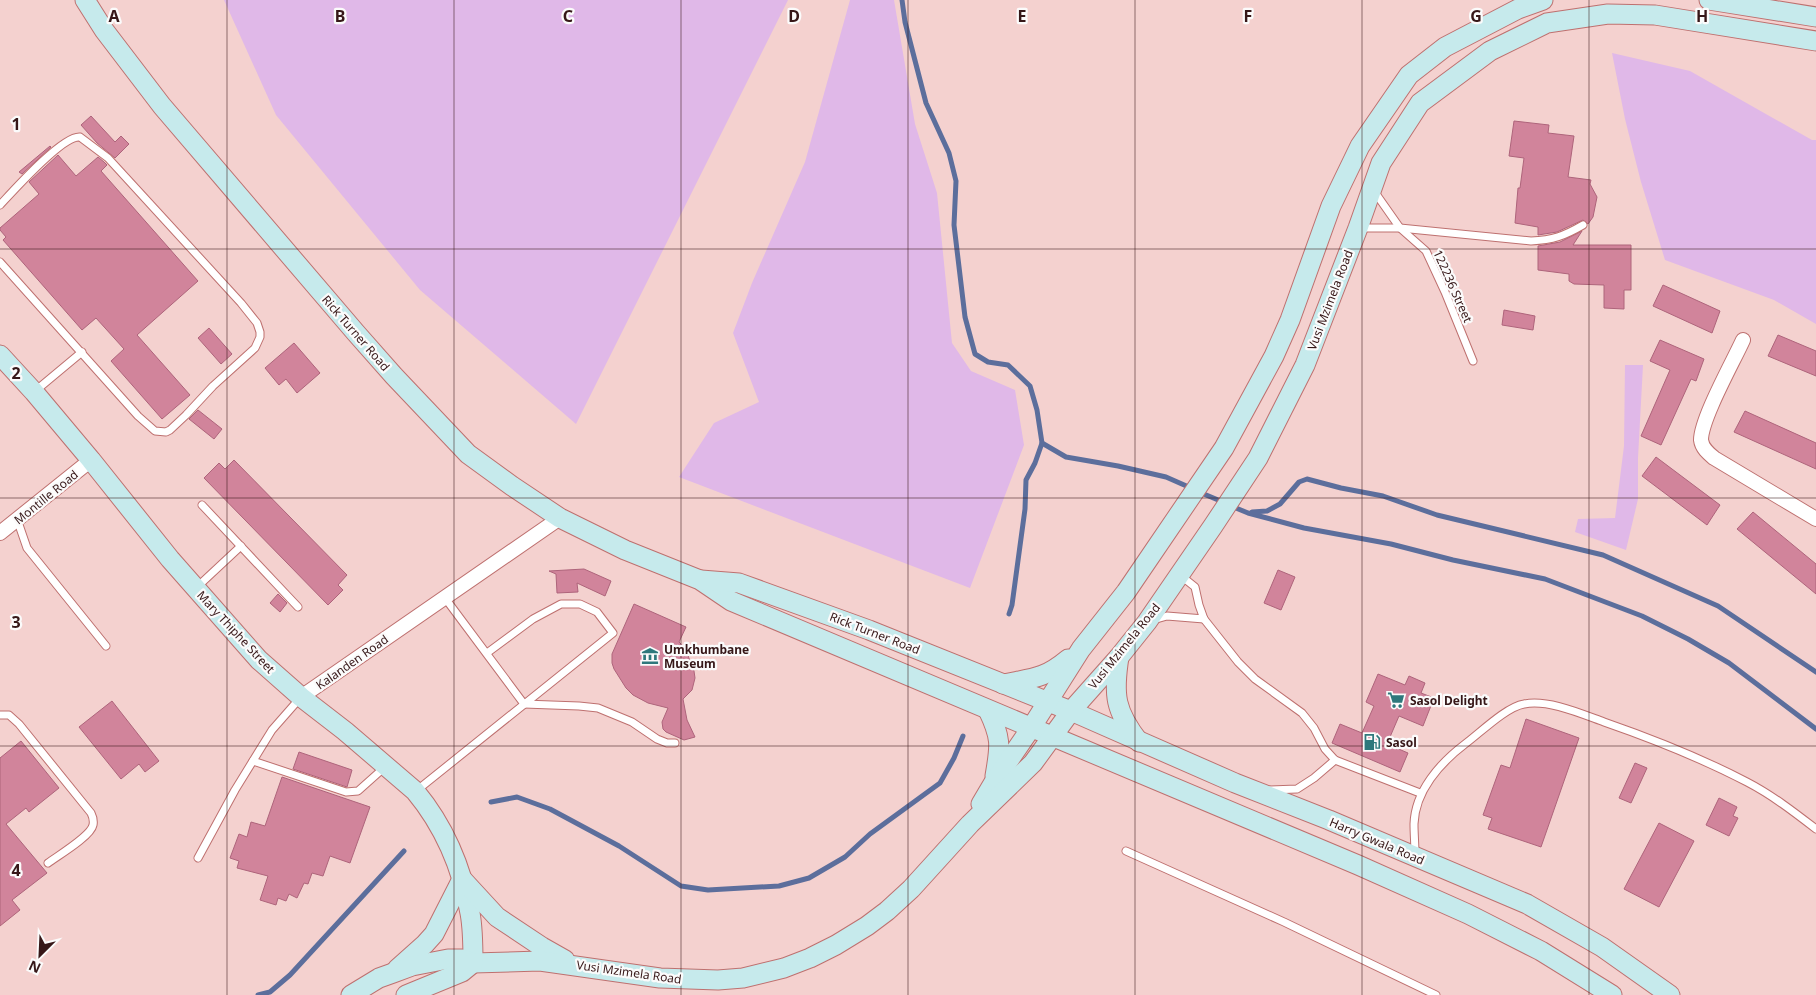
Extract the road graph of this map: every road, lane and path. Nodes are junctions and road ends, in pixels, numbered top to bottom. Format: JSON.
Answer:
{"nodes":[{"id":1,"x":85,"y":0,"type":"edge"},
{"id":2,"x":1543,"y":0,"type":"edge"},
{"id":3,"x":1709,"y":0,"type":"edge"},
{"id":4,"x":1816,"y":17,"type":"edge"},
{"id":5,"x":1816,"y":41,"type":"edge"},
{"id":6,"x":1372,"y":188,"type":"junction"},
{"id":7,"x":0,"y":205,"type":"edge"},
{"id":8,"x":1583,"y":225,"type":"dead end"},
{"id":9,"x":1358,"y":228,"type":"junction"},
{"id":10,"x":1400,"y":228,"type":"junction"},
{"id":11,"x":0,"y":262,"type":"edge"},
{"id":12,"x":1743,"y":340,"type":"dead end"},
{"id":13,"x":82,"y":352,"type":"junction"},
{"id":14,"x":0,"y":355,"type":"edge"},
{"id":15,"x":1473,"y":361,"type":"dead end"},
{"id":16,"x":34,"y":392,"type":"junction"},
{"id":17,"x":91,"y":460,"type":"junction"},
{"id":18,"x":202,"y":505,"type":"dead end"},
{"id":19,"x":560,"y":518,"type":"junction"},
{"id":20,"x":18,"y":519,"type":"junction"},
{"id":21,"x":1816,"y":519,"type":"edge"},
{"id":22,"x":0,"y":533,"type":"edge"},
{"id":23,"x":240,"y":546,"type":"junction"},
{"id":24,"x":1179,"y":574,"type":"junction"},
{"id":25,"x":700,"y":580,"type":"junction"},
{"id":26,"x":196,"y":588,"type":"junction"},
{"id":27,"x":445,"y":598,"type":"junction"},
{"id":28,"x":298,"y":607,"type":"dead end"},
{"id":29,"x":1204,"y":619,"type":"junction"},
{"id":30,"x":1146,"y":622,"type":"junction"},
{"id":31,"x":106,"y":646,"type":"dead end"},
{"id":32,"x":1081,"y":649,"type":"junction"},
{"id":33,"x":486,"y":653,"type":"junction"},
{"id":34,"x":1119,"y":657,"type":"junction"},
{"id":35,"x":1003,"y":684,"type":"junction"},
{"id":36,"x":301,"y":697,"type":"junction"},
{"id":37,"x":1046,"y":703,"type":"junction"},
{"id":38,"x":524,"y":704,"type":"junction"},
{"id":39,"x":988,"y":710,"type":"junction"},
{"id":40,"x":1071,"y":712,"type":"junction"},
{"id":41,"x":0,"y":715,"type":"edge"},
{"id":42,"x":1032,"y":728,"type":"junction"},
{"id":43,"x":1052,"y":737,"type":"junction"},
{"id":44,"x":1139,"y":742,"type":"junction"},
{"id":45,"x":675,"y":743,"type":"dead end"},
{"id":46,"x":1335,"y":760,"type":"junction"},
{"id":47,"x":254,"y":761,"type":"junction"},
{"id":48,"x":386,"y":766,"type":"junction"},
{"id":49,"x":994,"y":782,"type":"junction"},
{"id":50,"x":1235,"y":783,"type":"junction"},
{"id":51,"x":416,"y":791,"type":"junction"},
{"id":52,"x":1420,"y":793,"type":"junction"},
{"id":53,"x":970,"y":824,"type":"junction"},
{"id":54,"x":1816,"y":829,"type":"edge"},
{"id":55,"x":1126,"y":851,"type":"dead end"},
{"id":56,"x":198,"y":858,"type":"dead end"},
{"id":57,"x":1416,"y":858,"type":"junction"},
{"id":58,"x":48,"y":863,"type":"dead end"},
{"id":59,"x":462,"y":879,"type":"junction"},
{"id":60,"x":473,"y":962,"type":"junction"},
{"id":61,"x":575,"y":965,"type":"junction"},
{"id":62,"x":393,"y":973,"type":"junction"},
{"id":63,"x":351,"y":995,"type":"edge"},
{"id":64,"x":406,"y":995,"type":"edge"},
{"id":65,"x":1436,"y":995,"type":"edge"},
{"id":66,"x":1612,"y":995,"type":"edge"},
{"id":67,"x":1670,"y":995,"type":"edge"}],
"edges":[{"from":1,"to":19,"type":"main road","name":"Rick Turner Road"},
{"from":2,"to":32,"type":"main road","name":"Vusi Mzimela Road"},
{"from":3,"to":4,"type":"main road"},
{"from":5,"to":6,"type":"main road","name":"Vusi Mzimela Road"},
{"from":6,"to":9,"type":"main road","name":"Vusi Mzimela Road"},
{"from":6,"to":10,"type":"lane","name":"122236 Street"},
{"from":7,"to":13,"type":"lane"},
{"from":8,"to":10,"type":"lane"},
{"from":9,"to":10,"type":"lane"},
{"from":9,"to":24,"type":"main road","name":"Vusi Mzimela Road"},
{"from":10,"to":15,"type":"lane","name":"122236 Street"},
{"from":11,"to":13,"type":"lane"},
{"from":12,"to":21,"type":"street"},
{"from":13,"to":16,"type":"lane"},
{"from":14,"to":16,"type":"main road","name":"Mary Thiphe Street"},
{"from":16,"to":17,"type":"main road","name":"Mary Thiphe Street"},
{"from":17,"to":20,"type":"street","name":"Montille Road"},
{"from":17,"to":26,"type":"main road","name":"Mary Thiphe Street"},
{"from":18,"to":23,"type":"lane"},
{"from":19,"to":25,"type":"main road","name":"Rick Turner Road"},
{"from":19,"to":27,"type":"street","name":"Kalanden Road"},
{"from":20,"to":22,"type":"street","name":"Montille Road"},
{"from":20,"to":31,"type":"lane"},
{"from":23,"to":26,"type":"lane"},
{"from":23,"to":28,"type":"lane"},
{"from":24,"to":29,"type":"lane"},
{"from":24,"to":30,"type":"main road","name":"Vusi Mzimela Road"},
{"from":25,"to":35,"type":"main road","name":"Rick Turner Road"},
{"from":25,"to":39,"type":"main road","name":"Rick Turner Road"},
{"from":26,"to":36,"type":"main road","name":"Mary Thiphe Street"},
{"from":27,"to":33,"type":"lane"},
{"from":27,"to":36,"type":"street","name":"Kalanden Road"},
{"from":29,"to":30,"type":"lane"},
{"from":29,"to":46,"type":"lane"},
{"from":30,"to":34,"type":"main road","name":"Vusi Mzimela Road"},
{"from":32,"to":35,"type":"main road"},
{"from":32,"to":37,"type":"main road","name":"Vusi Mzimela Road"},
{"from":33,"to":38,"type":"lane"},
{"from":33,"to":38,"type":"lane"},
{"from":34,"to":40,"type":"main road","name":"Vusi Mzimela Road"},
{"from":34,"to":44,"type":"main road"},
{"from":35,"to":37,"type":"main road","name":"Rick Turner Road"},
{"from":36,"to":47,"type":"lane","name":"Kalanden Road"},
{"from":36,"to":48,"type":"main road","name":"Mary Thiphe Street"},
{"from":37,"to":40,"type":"main road","name":"Rick Turner Road"},
{"from":37,"to":42,"type":"main road","name":"Vusi Mzimela Road"},
{"from":38,"to":45,"type":"lane"},
{"from":38,"to":51,"type":"lane"},
{"from":39,"to":42,"type":"main road","name":"Rick Turner Road"},
{"from":39,"to":49,"type":"main road"},
{"from":40,"to":43,"type":"main road","name":"Vusi Mzimela Road"},
{"from":40,"to":44,"type":"main road","name":"Harry Gwala Road"},
{"from":41,"to":58,"type":"lane"},
{"from":42,"to":43,"type":"main road","name":"Rick Turner Road"},
{"from":42,"to":49,"type":"main road","name":"Vusi Mzimela Road"},
{"from":43,"to":53,"type":"main road","name":"Vusi Mzimela Road"},
{"from":43,"to":66,"type":"main road"},
{"from":44,"to":50,"type":"main road","name":"Harry Gwala Road"},
{"from":46,"to":50,"type":"lane"},
{"from":46,"to":52,"type":"lane"},
{"from":47,"to":48,"type":"lane"},
{"from":47,"to":56,"type":"lane","name":"Kalanden Road"},
{"from":48,"to":51,"type":"main road","name":"Mary Thiphe Street"},
{"from":49,"to":53,"type":"main road","name":"Vusi Mzimela Road"},
{"from":50,"to":57,"type":"main road","name":"Harry Gwala Road"},
{"from":51,"to":59,"type":"main road","name":"Mary Thiphe Street"},
{"from":52,"to":54,"type":"lane"},
{"from":52,"to":57,"type":"lane"},
{"from":53,"to":61,"type":"main road","name":"Vusi Mzimela Road"},
{"from":55,"to":65,"type":"lane"},
{"from":57,"to":67,"type":"main road","name":"Harry Gwala Road"},
{"from":59,"to":60,"type":"main road","name":"Mary Thiphe Street"},
{"from":59,"to":61,"type":"main road"},
{"from":59,"to":62,"type":"main road"},
{"from":60,"to":61,"type":"main road","name":"Vusi Mzimela Road"},
{"from":60,"to":62,"type":"main road","name":"Vusi Mzimela Road"},
{"from":60,"to":64,"type":"main road"},
{"from":62,"to":63,"type":"main road","name":"Vusi Mzimela Road"}]}
